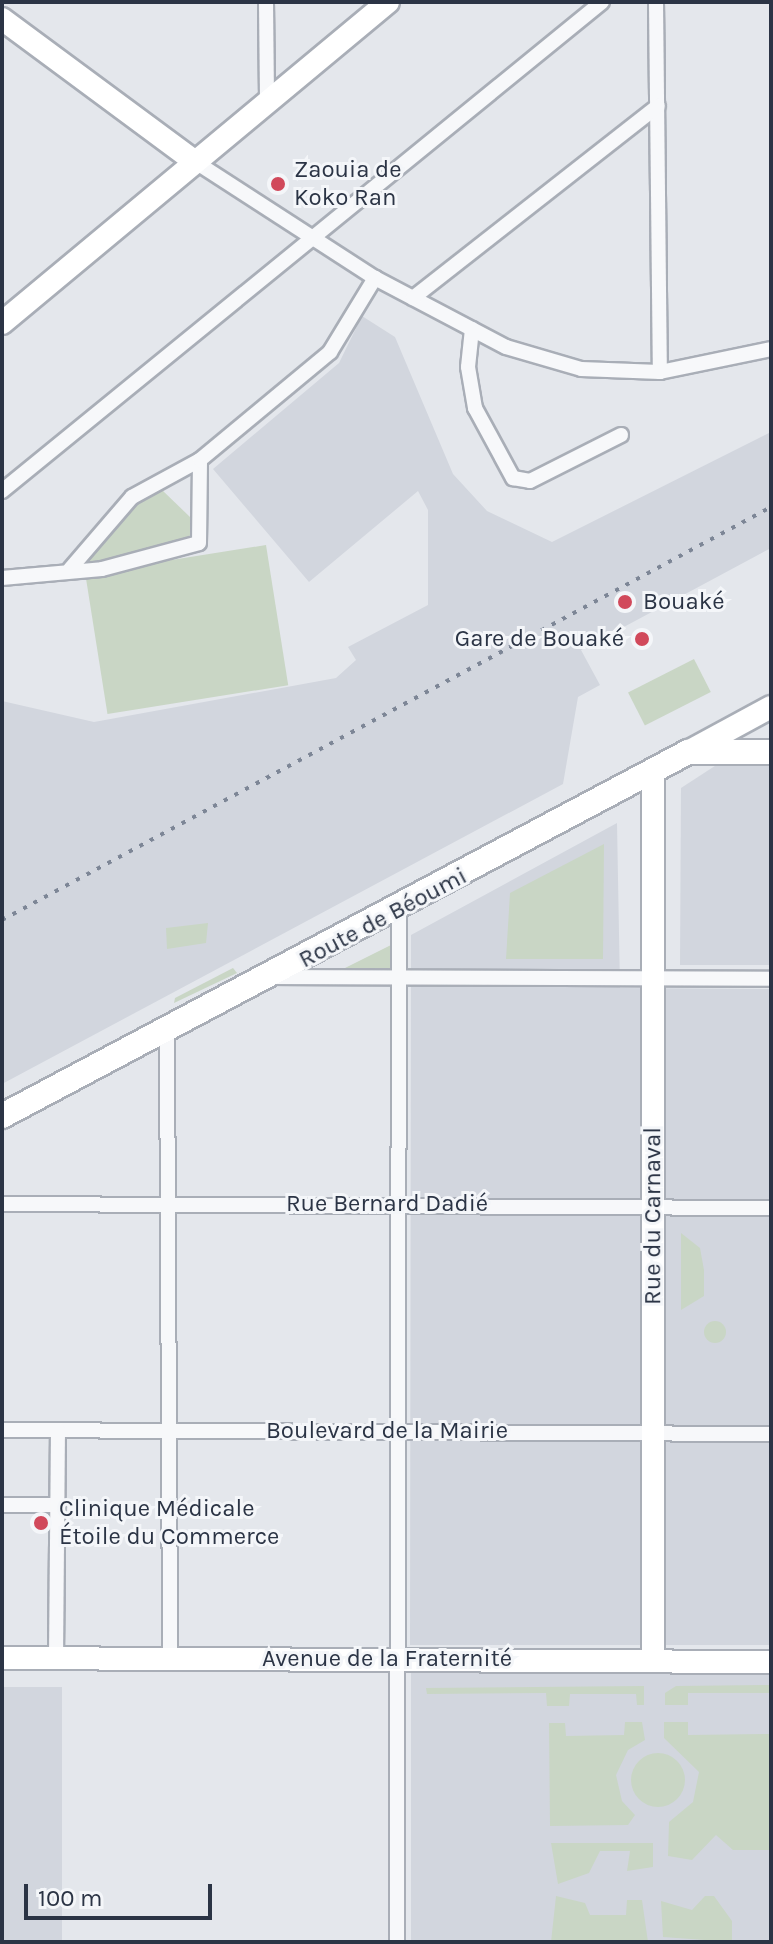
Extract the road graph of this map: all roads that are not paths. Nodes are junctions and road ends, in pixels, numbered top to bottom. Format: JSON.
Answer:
{"nodes":[{"id":1,"x":266,"y":2,"type":"edge"},
{"id":2,"x":388,"y":2,"type":"edge"},
{"id":3,"x":602,"y":2,"type":"edge"},
{"id":4,"x":656,"y":2,"type":"edge"},
{"id":5,"x":2,"y":19,"type":"edge"},
{"id":6,"x":267,"y":102,"type":"junction"},
{"id":7,"x":658,"y":106,"type":"junction"},
{"id":8,"x":194,"y":161,"type":"junction"},
{"id":9,"x":311,"y":236,"type":"junction"},
{"id":10,"x":375,"y":278,"type":"junction"},
{"id":11,"x":413,"y":298,"type":"junction"},
{"id":12,"x":2,"y":323,"type":"edge"},
{"id":13,"x":472,"y":329,"type":"junction"},
{"id":14,"x":771,"y":349,"type":"edge"},
{"id":15,"x":660,"y":372,"type":"junction"},
{"id":16,"x":621,"y":435,"type":"dead end"},
{"id":17,"x":200,"y":460,"type":"junction"},
{"id":18,"x":2,"y":491,"type":"edge"},
{"id":19,"x":70,"y":569,"type":"junction"},
{"id":20,"x":2,"y":578,"type":"edge"},
{"id":21,"x":771,"y":707,"type":"edge"},
{"id":22,"x":688,"y":752,"type":"junction"},
{"id":23,"x":771,"y":752,"type":"edge"},
{"id":24,"x":653,"y":771,"type":"junction"},
{"id":25,"x":399,"y":909,"type":"junction"},
{"id":26,"x":399,"y":976,"type":"junction"},
{"id":27,"x":273,"y":977,"type":"junction"},
{"id":28,"x":653,"y":977,"type":"junction"},
{"id":29,"x":771,"y":979,"type":"edge"},
{"id":30,"x":167,"y":1033,"type":"junction"},
{"id":31,"x":2,"y":1116,"type":"edge"},
{"id":32,"x":398,"y":1203,"type":"junction"},
{"id":33,"x":2,"y":1204,"type":"edge"},
{"id":34,"x":168,"y":1204,"type":"junction"},
{"id":35,"x":653,"y":1207,"type":"junction"},
{"id":36,"x":771,"y":1208,"type":"edge"},
{"id":37,"x":2,"y":1430,"type":"edge"},
{"id":38,"x":58,"y":1430,"type":"junction"},
{"id":39,"x":169,"y":1430,"type":"junction"},
{"id":40,"x":398,"y":1430,"type":"junction"},
{"id":41,"x":654,"y":1433,"type":"junction"},
{"id":42,"x":771,"y":1434,"type":"edge"},
{"id":43,"x":2,"y":1505,"type":"edge"},
{"id":44,"x":57,"y":1505,"type":"junction"},
{"id":45,"x":2,"y":1658,"type":"edge"},
{"id":46,"x":56,"y":1658,"type":"junction"},
{"id":47,"x":170,"y":1658,"type":"junction"},
{"id":48,"x":397,"y":1658,"type":"junction"},
{"id":49,"x":653,"y":1661,"type":"junction"},
{"id":50,"x":771,"y":1662,"type":"edge"},
{"id":51,"x":397,"y":1942,"type":"edge"}],
"edges":[{"from":1,"to":6,"type":"street"},
{"from":2,"to":6,"type":"street"},
{"from":3,"to":9,"type":"street"},
{"from":4,"to":7,"type":"street"},
{"from":5,"to":8,"type":"street"},
{"from":6,"to":8,"type":"street"},
{"from":7,"to":11,"type":"street"},
{"from":7,"to":15,"type":"street"},
{"from":8,"to":9,"type":"street"},
{"from":8,"to":12,"type":"street"},
{"from":9,"to":10,"type":"street"},
{"from":9,"to":18,"type":"street"},
{"from":10,"to":11,"type":"street"},
{"from":10,"to":17,"type":"street"},
{"from":11,"to":13,"type":"street"},
{"from":13,"to":15,"type":"street"},
{"from":13,"to":16,"type":"street"},
{"from":14,"to":15,"type":"street"},
{"from":17,"to":19,"type":"street"},
{"from":17,"to":19,"type":"street"},
{"from":19,"to":20,"type":"street"},
{"from":21,"to":22,"type":"street"},
{"from":22,"to":23,"type":"main road","name":"Route de Béoumi"},
{"from":22,"to":24,"type":"main road","name":"Route de Béoumi"},
{"from":24,"to":25,"type":"main road","name":"Route de Béoumi"},
{"from":24,"to":28,"type":"street","name":"Rue du Carnaval"},
{"from":25,"to":26,"type":"street"},
{"from":25,"to":27,"type":"main road","name":"Route de Béoumi"},
{"from":26,"to":27,"type":"street"},
{"from":26,"to":28,"type":"street"},
{"from":26,"to":32,"type":"street"},
{"from":27,"to":30,"type":"main road","name":"Route de Béoumi"},
{"from":28,"to":29,"type":"street"},
{"from":28,"to":35,"type":"street","name":"Rue du Carnaval"},
{"from":30,"to":31,"type":"main road","name":"Route de Béoumi"},
{"from":30,"to":34,"type":"street"},
{"from":32,"to":34,"type":"street","name":"Rue Bernard Dadié"},
{"from":32,"to":35,"type":"street","name":"Rue Bernard Dadié"},
{"from":32,"to":40,"type":"street"},
{"from":33,"to":34,"type":"street","name":"Rue Bernard Dadié"},
{"from":34,"to":39,"type":"street"},
{"from":35,"to":36,"type":"street","name":"Rue Bernard Dadié"},
{"from":35,"to":41,"type":"street","name":"Rue du Carnaval"},
{"from":37,"to":38,"type":"street","name":"Boulevard de la Mairie"},
{"from":38,"to":39,"type":"street","name":"Boulevard de la Mairie"},
{"from":38,"to":44,"type":"street"},
{"from":39,"to":40,"type":"street","name":"Boulevard de la Mairie"},
{"from":39,"to":47,"type":"street"},
{"from":40,"to":41,"type":"street","name":"Boulevard de la Mairie"},
{"from":40,"to":48,"type":"street"},
{"from":41,"to":42,"type":"street","name":"Boulevard de la Mairie"},
{"from":41,"to":49,"type":"street","name":"Rue du Carnaval"},
{"from":43,"to":44,"type":"street"},
{"from":44,"to":46,"type":"street"},
{"from":45,"to":46,"type":"street","name":"Avenue de la Fraternité"},
{"from":46,"to":47,"type":"street","name":"Avenue de la Fraternité"},
{"from":47,"to":48,"type":"street","name":"Avenue de la Fraternité"},
{"from":48,"to":49,"type":"street","name":"Avenue de la Fraternité"},
{"from":48,"to":51,"type":"street"},
{"from":49,"to":50,"type":"street","name":"Avenue de la Fraternité"}]}
